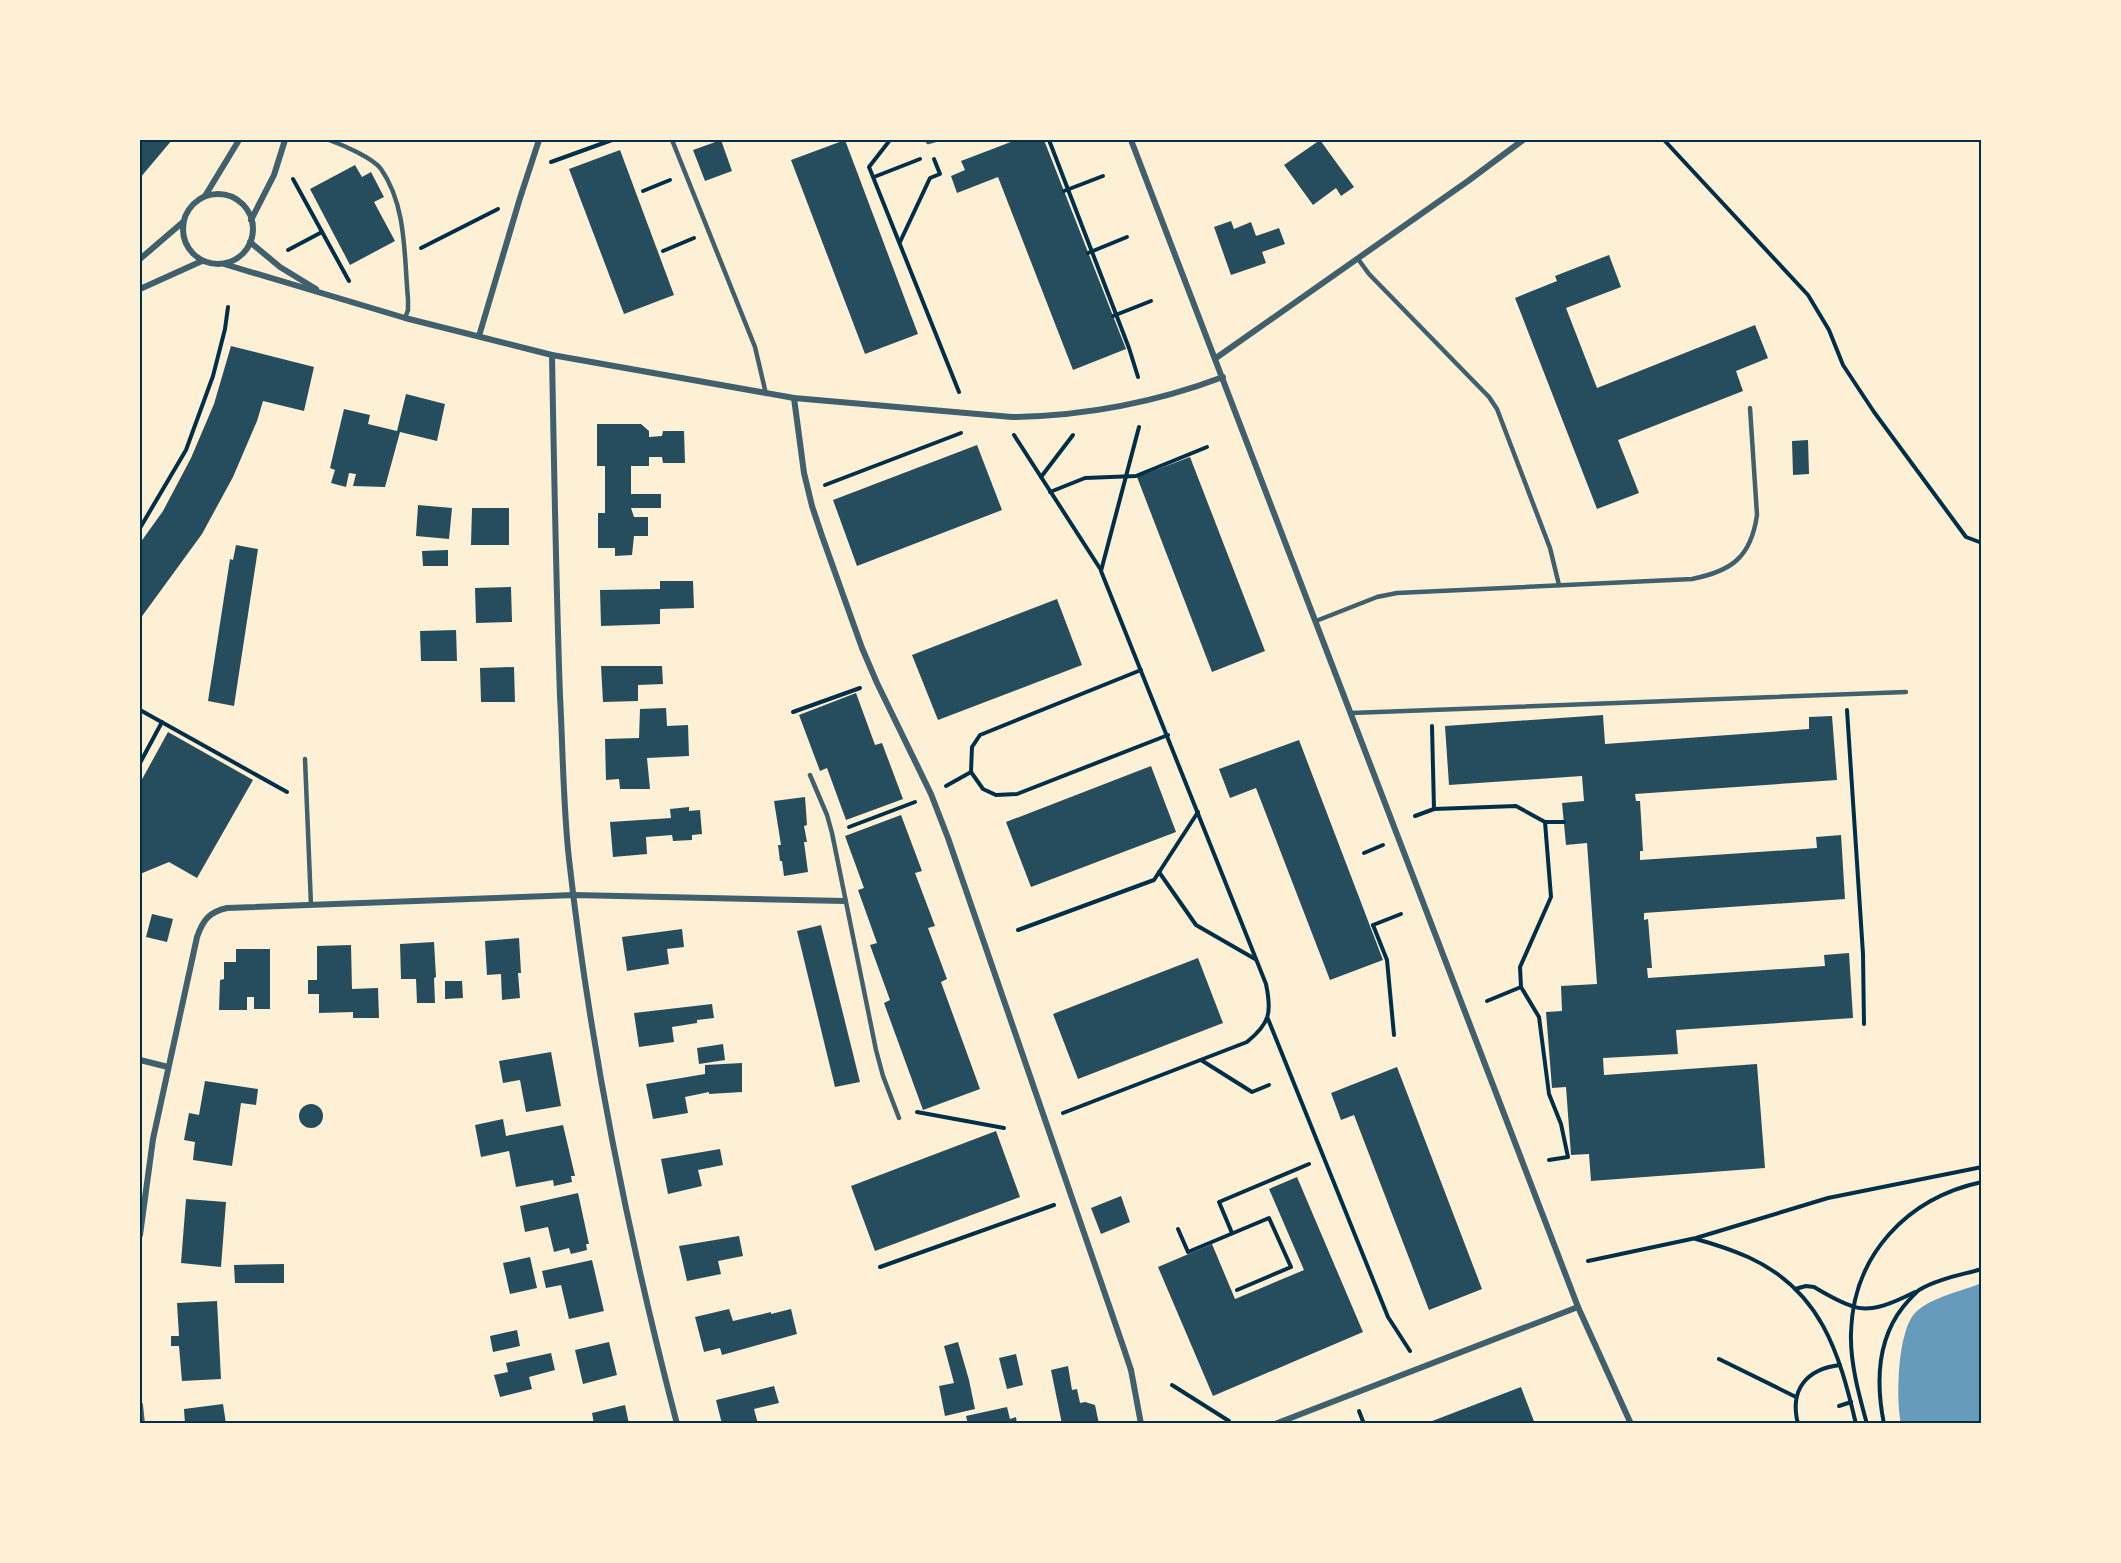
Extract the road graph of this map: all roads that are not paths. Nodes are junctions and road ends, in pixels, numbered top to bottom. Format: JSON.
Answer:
{"nodes":[{"id":1,"x":239,"y":140,"type":"edge"},
{"id":2,"x":285,"y":140,"type":"edge"},
{"id":3,"x":329,"y":140,"type":"edge"},
{"id":4,"x":539,"y":140,"type":"edge"},
{"id":5,"x":672,"y":140,"type":"edge"},
{"id":6,"x":935,"y":140,"type":"edge"},
{"id":7,"x":1131,"y":140,"type":"edge"},
{"id":8,"x":1523,"y":140,"type":"edge"},
{"id":9,"x":927,"y":142,"type":"road end"},
{"id":10,"x":205,"y":196,"type":"junction"},
{"id":11,"x":251,"y":220,"type":"junction"},
{"id":12,"x":183,"y":222,"type":"junction"},
{"id":13,"x":250,"y":242,"type":"junction"},
{"id":14,"x":140,"y":259,"type":"edge"},
{"id":15,"x":1358,"y":259,"type":"junction"},
{"id":16,"x":202,"y":261,"type":"junction"},
{"id":17,"x":224,"y":264,"type":"junction"},
{"id":18,"x":140,"y":289,"type":"edge"},
{"id":19,"x":324,"y":294,"type":"junction"},
{"id":20,"x":405,"y":318,"type":"junction"},
{"id":21,"x":479,"y":336,"type":"junction"},
{"id":22,"x":552,"y":355,"type":"junction"},
{"id":23,"x":1215,"y":358,"type":"junction"},
{"id":24,"x":1223,"y":377,"type":"junction"},
{"id":25,"x":766,"y":394,"type":"junction"},
{"id":26,"x":794,"y":398,"type":"junction"},
{"id":27,"x":1750,"y":408,"type":"dead end"},
{"id":28,"x":1559,"y":585,"type":"junction"},
{"id":29,"x":1316,"y":621,"type":"junction"},
{"id":30,"x":1906,"y":692,"type":"dead end"},
{"id":31,"x":1351,"y":713,"type":"junction"},
{"id":32,"x":305,"y":759,"type":"dead end"},
{"id":33,"x":810,"y":775,"type":"dead end"},
{"id":34,"x":574,"y":895,"type":"junction"},
{"id":35,"x":846,"y":900,"type":"junction"},
{"id":36,"x":311,"y":905,"type":"junction"},
{"id":37,"x":140,"y":1060,"type":"edge"},
{"id":38,"x":168,"y":1067,"type":"junction"},
{"id":39,"x":899,"y":1118,"type":"road end"},
{"id":40,"x":140,"y":1235,"type":"edge"},
{"id":41,"x":1578,"y":1307,"type":"junction"},
{"id":42,"x":140,"y":1405,"type":"edge"},
{"id":43,"x":142,"y":1424,"type":"edge"},
{"id":44,"x":677,"y":1424,"type":"edge"},
{"id":45,"x":1141,"y":1424,"type":"edge"},
{"id":46,"x":1275,"y":1424,"type":"edge"},
{"id":47,"x":1631,"y":1424,"type":"edge"}],
"edges":[{"from":1,"to":10,"type":"street"},
{"from":2,"to":11,"type":"street"},
{"from":3,"to":20,"type":"lane"},
{"from":4,"to":21,"type":"street"},
{"from":5,"to":25,"type":"lane"},
{"from":6,"to":9,"type":"lane"},
{"from":7,"to":23,"type":"street"},
{"from":8,"to":15,"type":"street"},
{"from":10,"to":11,"type":"street"},
{"from":10,"to":12,"type":"street"},
{"from":11,"to":13,"type":"street"},
{"from":12,"to":14,"type":"street"},
{"from":12,"to":16,"type":"street"},
{"from":13,"to":17,"type":"street"},
{"from":13,"to":19,"type":"street"},
{"from":15,"to":23,"type":"street"},
{"from":15,"to":28,"type":"lane"},
{"from":16,"to":17,"type":"street"},
{"from":16,"to":18,"type":"street"},
{"from":17,"to":19,"type":"street"},
{"from":19,"to":20,"type":"street"},
{"from":20,"to":21,"type":"street"},
{"from":21,"to":22,"type":"street"},
{"from":22,"to":25,"type":"street"},
{"from":22,"to":34,"type":"street"},
{"from":23,"to":24,"type":"street"},
{"from":24,"to":26,"type":"street"},
{"from":24,"to":29,"type":"street"},
{"from":25,"to":26,"type":"street"},
{"from":26,"to":45,"type":"street"},
{"from":27,"to":28,"type":"lane"},
{"from":28,"to":29,"type":"lane"},
{"from":29,"to":31,"type":"street"},
{"from":30,"to":31,"type":"lane"},
{"from":31,"to":41,"type":"street"},
{"from":32,"to":36,"type":"lane"},
{"from":33,"to":35,"type":"lane"},
{"from":34,"to":35,"type":"street"},
{"from":34,"to":36,"type":"street"},
{"from":34,"to":44,"type":"street"},
{"from":35,"to":39,"type":"lane"},
{"from":36,"to":38,"type":"street"},
{"from":37,"to":38,"type":"street"},
{"from":38,"to":40,"type":"street"},
{"from":41,"to":46,"type":"street"},
{"from":41,"to":47,"type":"street"},
{"from":42,"to":43,"type":"street"}]}
